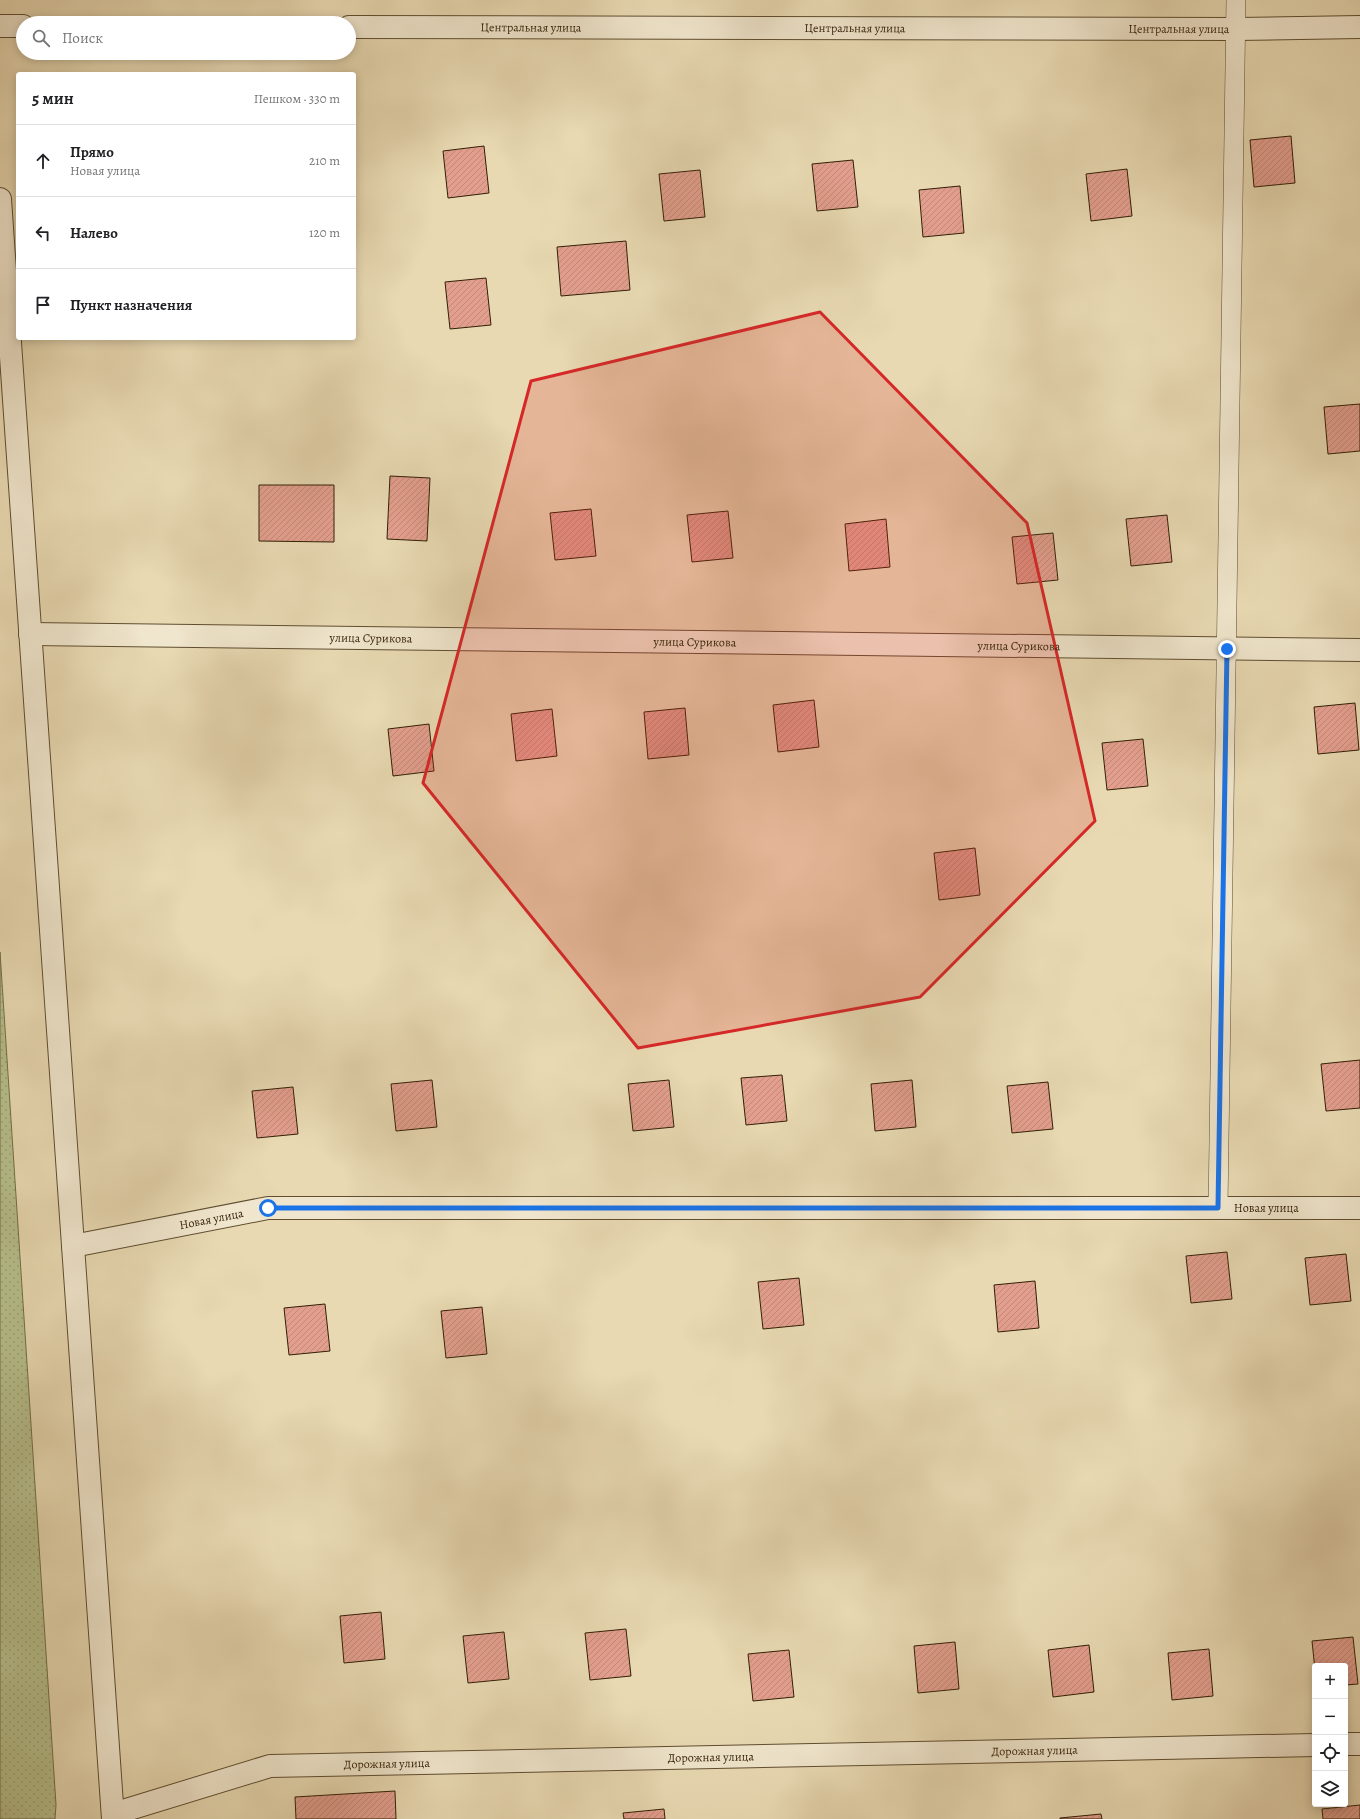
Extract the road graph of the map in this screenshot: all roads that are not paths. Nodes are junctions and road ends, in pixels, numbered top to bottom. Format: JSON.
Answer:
{"nodes":[{"id":1,"x":1236,"y":0,"type":"edge"},
{"id":2,"x":0,"y":26,"type":"edge"},
{"id":3,"x":16,"y":26,"type":"edge"},
{"id":4,"x":356,"y":27,"type":"edge"},
{"id":5,"x":1360,"y":27,"type":"edge"},
{"id":6,"x":1237,"y":29,"type":"junction"},
{"id":7,"x":0,"y":199,"type":"edge"},
{"id":8,"x":30,"y":634,"type":"junction"},
{"id":9,"x":1227,"y":649,"type":"junction"},
{"id":10,"x":1360,"y":650,"type":"edge"},
{"id":11,"x":1218,"y":1208,"type":"junction"},
{"id":12,"x":1360,"y":1208,"type":"edge"},
{"id":13,"x":73,"y":1246,"type":"junction"},
{"id":14,"x":1348,"y":1744,"type":"edge"},
{"id":15,"x":1360,"y":1744,"type":"edge"},
{"id":16,"x":1312,"y":1745,"type":"edge"},
{"id":17,"x":113,"y":1816,"type":"edge"}],
"edges":[{"from":1,"to":6,"type":"lane"},
{"from":2,"to":3,"type":"street"},
{"from":4,"to":6,"type":"street","name":"Центральная улица"},
{"from":5,"to":6,"type":"street","name":"Центральная улица"},
{"from":6,"to":9,"type":"lane"},
{"from":7,"to":8,"type":"street"},
{"from":8,"to":9,"type":"street","name":"улица Сурикова"},
{"from":8,"to":13,"type":"street"},
{"from":9,"to":10,"type":"street","name":"улица Сурикова"},
{"from":9,"to":11,"type":"lane"},
{"from":11,"to":12,"type":"street","name":"Новая улица"},
{"from":11,"to":13,"type":"street","name":"Новая улица"},
{"from":13,"to":17,"type":"street"},
{"from":14,"to":15,"type":"street"},
{"from":16,"to":17,"type":"street","name":"Дорожная улица"}]}
